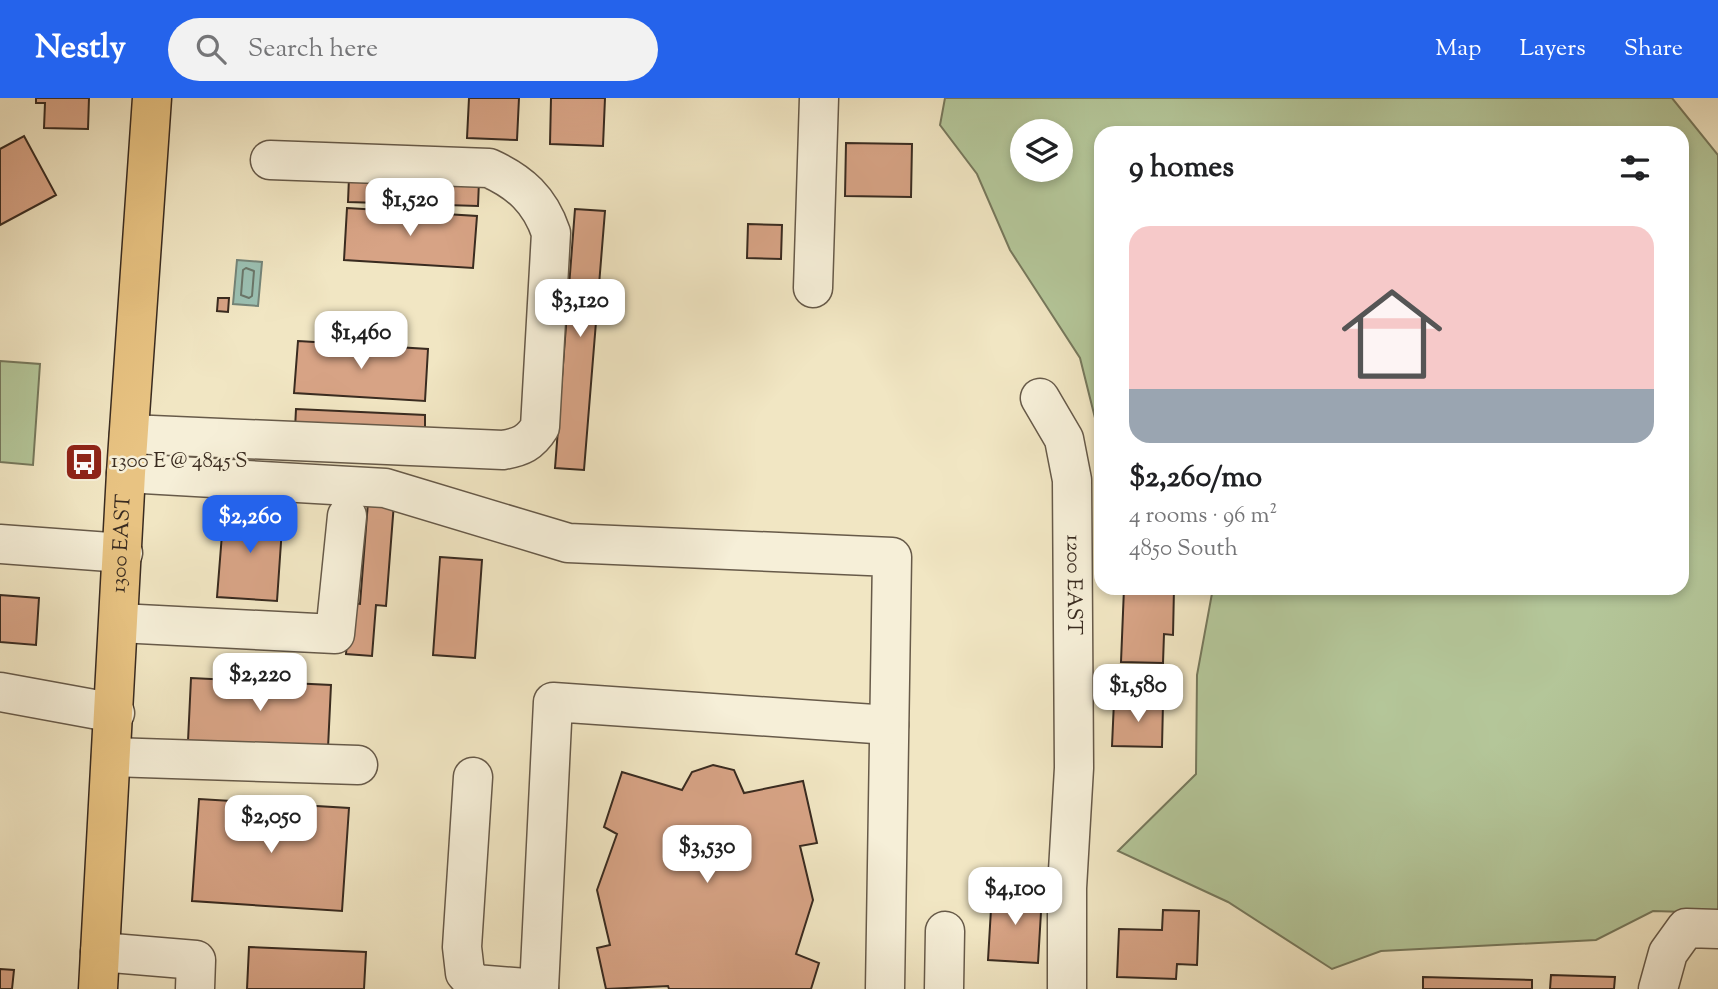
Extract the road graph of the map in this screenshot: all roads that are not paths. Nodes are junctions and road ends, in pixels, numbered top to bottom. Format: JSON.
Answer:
{"nodes":[{"id":1,"x":152,"y":98,"type":"edge"},
{"id":2,"x":818,"y":98,"type":"edge"},
{"id":3,"x":270,"y":160,"type":"dead end"},
{"id":4,"x":813,"y":288,"type":"dead end"},
{"id":5,"x":1040,"y":398,"type":"dead end"},
{"id":6,"x":129,"y":434,"type":"junction"},
{"id":7,"x":126,"y":473,"type":"junction"},
{"id":8,"x":347,"y":516,"type":"dead end"},
{"id":9,"x":0,"y":544,"type":"edge"},
{"id":10,"x":123,"y":553,"type":"junction"},
{"id":11,"x":119,"y":623,"type":"junction"},
{"id":12,"x":0,"y":692,"type":"edge"},
{"id":13,"x":115,"y":713,"type":"junction"},
{"id":14,"x":889,"y":725,"type":"junction"},
{"id":15,"x":111,"y":757,"type":"junction"},
{"id":16,"x":358,"y":765,"type":"dead end"},
{"id":17,"x":473,"y":777,"type":"dead end"},
{"id":18,"x":1718,"y":929,"type":"edge"},
{"id":19,"x":945,"y":931,"type":"dead end"},
{"id":20,"x":99,"y":971,"type":"edge"},
{"id":21,"x":195,"y":989,"type":"edge"},
{"id":22,"x":539,"y":989,"type":"edge"},
{"id":23,"x":885,"y":989,"type":"edge"},
{"id":24,"x":944,"y":989,"type":"edge"},
{"id":25,"x":1067,"y":989,"type":"edge"},
{"id":26,"x":1657,"y":989,"type":"edge"}],
"edges":[{"from":1,"to":6,"type":"main road","name":"1300 EAST"},
{"from":2,"to":4,"type":"street"},
{"from":3,"to":6,"type":"street"},
{"from":5,"to":25,"type":"street","name":"1200 EAST"},
{"from":6,"to":7,"type":"main road","name":"1300 EAST"},
{"from":7,"to":10,"type":"main road","name":"1300 EAST"},
{"from":7,"to":14,"type":"street"},
{"from":8,"to":11,"type":"street"},
{"from":9,"to":10,"type":"street"},
{"from":10,"to":11,"type":"main road","name":"1300 EAST"},
{"from":11,"to":13,"type":"main road","name":"1300 EAST"},
{"from":12,"to":13,"type":"street"},
{"from":13,"to":15,"type":"main road","name":"1300 EAST"},
{"from":14,"to":22,"type":"street"},
{"from":14,"to":23,"type":"street"},
{"from":15,"to":16,"type":"street"},
{"from":15,"to":20,"type":"main road","name":"1300 EAST"},
{"from":17,"to":22,"type":"street"},
{"from":18,"to":26,"type":"street"},
{"from":19,"to":24,"type":"street"},
{"from":20,"to":21,"type":"street"}]}
